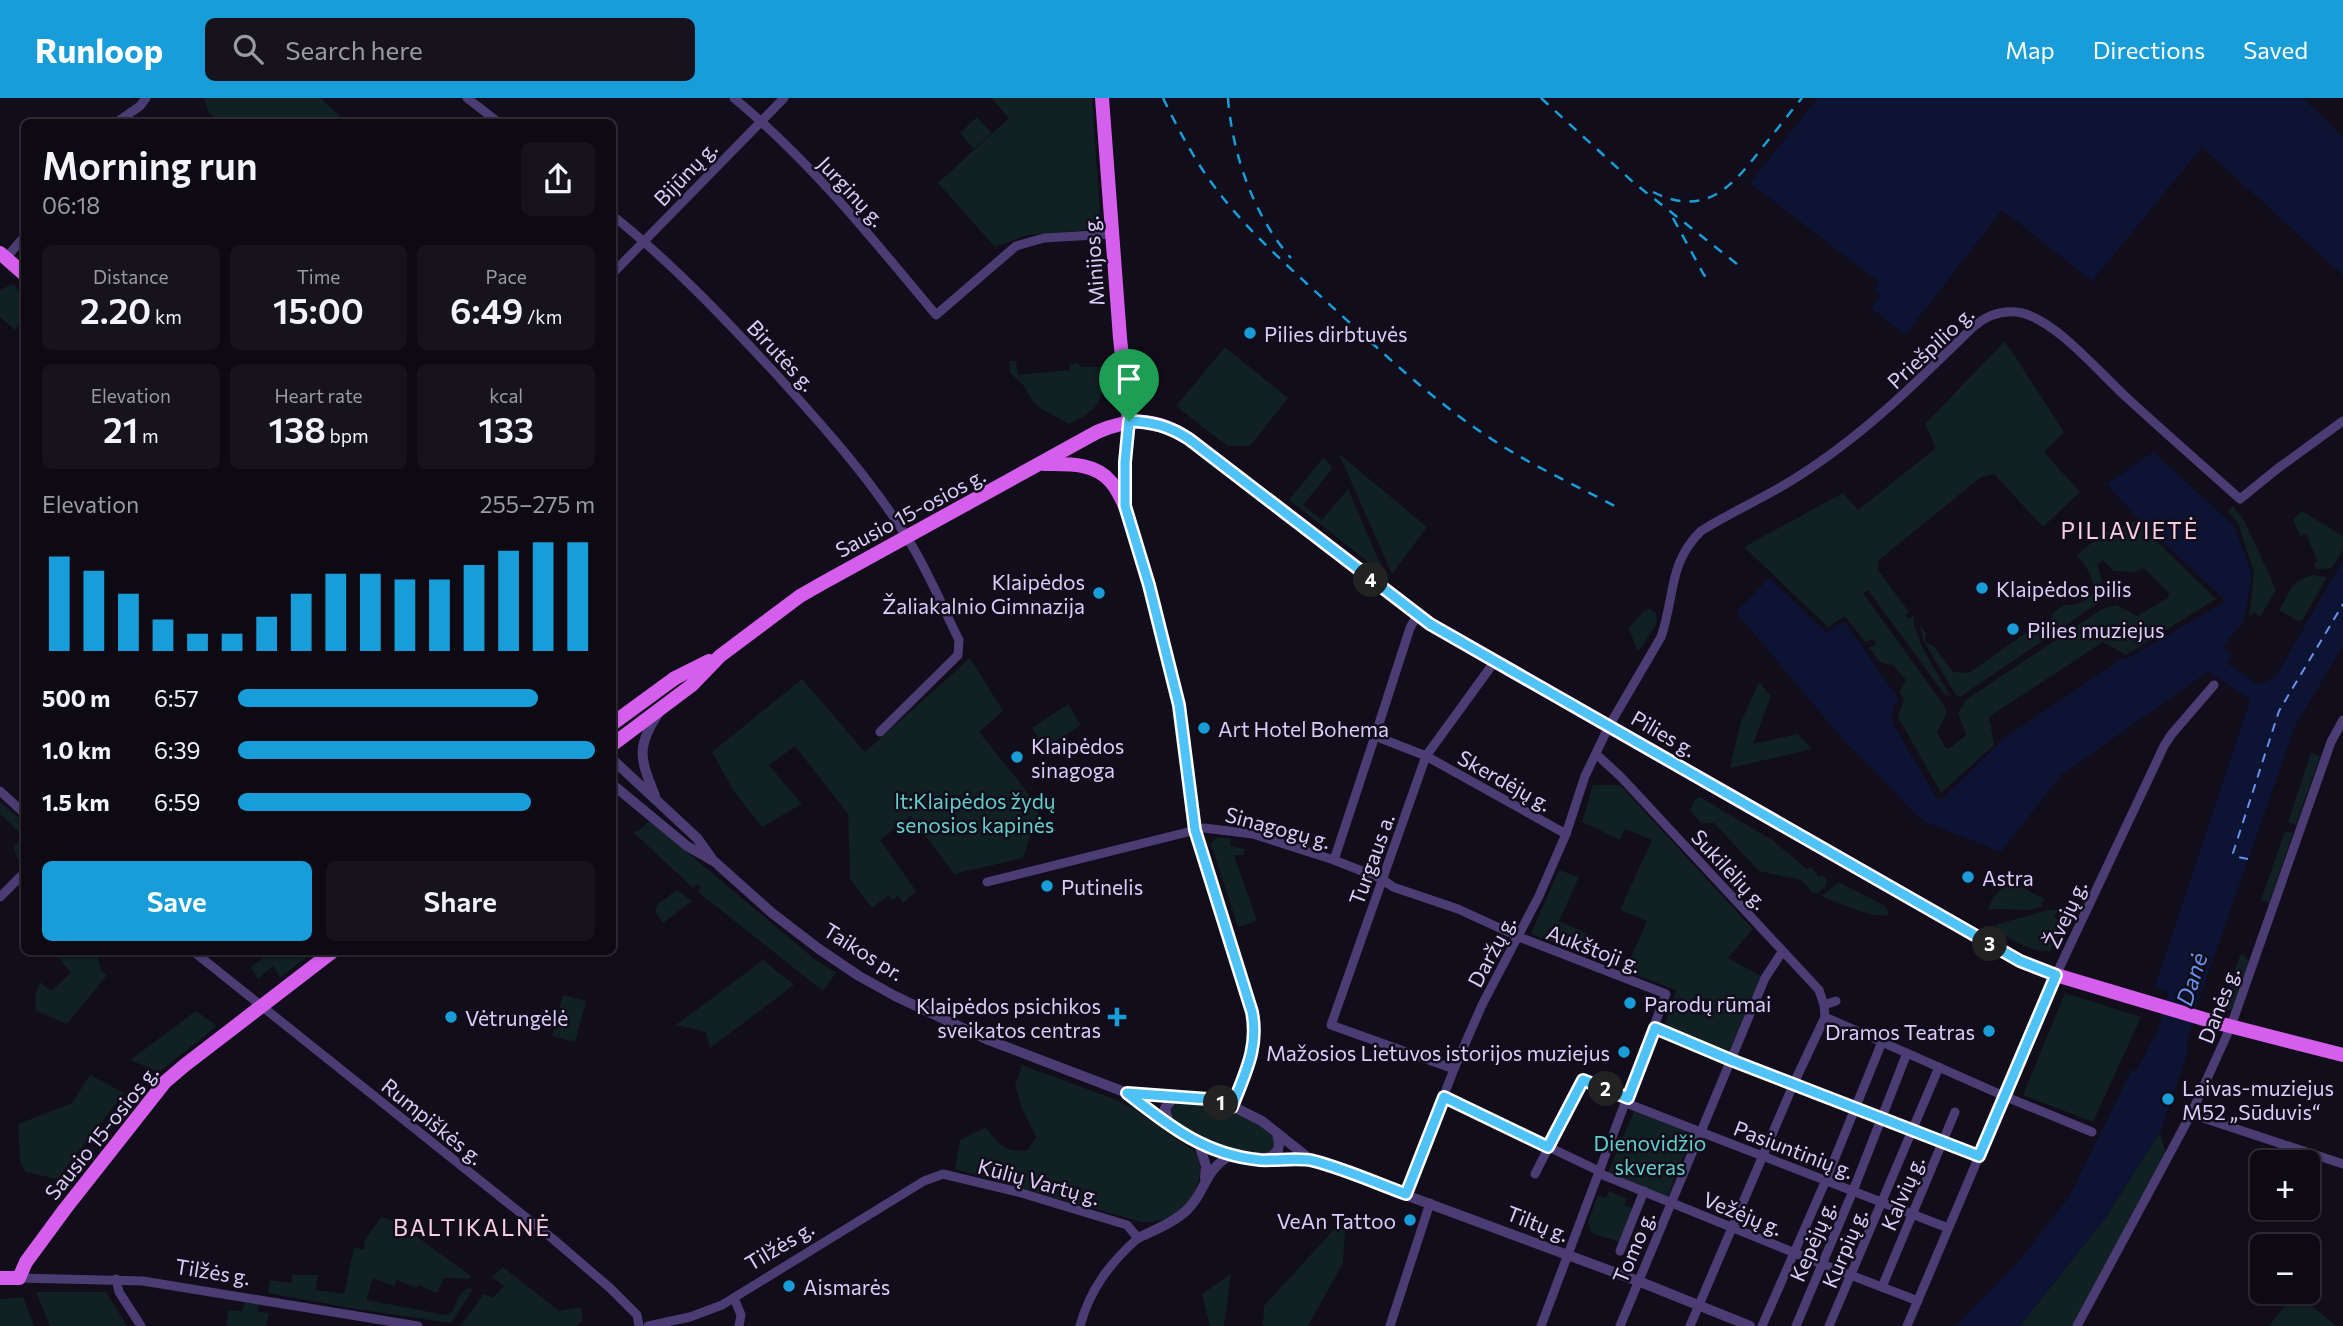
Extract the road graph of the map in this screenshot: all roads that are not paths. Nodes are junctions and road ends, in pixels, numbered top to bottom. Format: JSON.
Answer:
{"nodes":[{"id":1,"x":146,"y":98,"type":"edge"},
{"id":2,"x":467,"y":98,"type":"edge"},
{"id":3,"x":734,"y":98,"type":"edge"},
{"id":4,"x":784,"y":98,"type":"edge"},
{"id":5,"x":1102,"y":98,"type":"edge"},
{"id":6,"x":121,"y":119,"type":"edge"},
{"id":7,"x":494,"y":119,"type":"edge"},
{"id":8,"x":761,"y":121,"type":"junction"},
{"id":9,"x":616,"y":218,"type":"edge"},
{"id":10,"x":1112,"y":234,"type":"junction"},
{"id":11,"x":21,"y":240,"type":"edge"},
{"id":12,"x":645,"y":240,"type":"junction"},
{"id":13,"x":2,"y":259,"type":"edge"},
{"id":14,"x":616,"y":270,"type":"edge"},
{"id":15,"x":21,"y":272,"type":"edge"},
{"id":16,"x":1129,"y":421,"type":"junction"},
{"id":17,"x":2343,"y":421,"type":"edge"},
{"id":18,"x":1042,"y":464,"type":"junction"},
{"id":19,"x":1125,"y":506,"type":"junction"},
{"id":20,"x":907,"y":537,"type":"junction"},
{"id":21,"x":1417,"y":615,"type":"junction"},
{"id":22,"x":720,"y":656,"type":"junction"},
{"id":23,"x":1495,"y":662,"type":"junction"},
{"id":24,"x":2214,"y":685,"type":"dead end"},
{"id":25,"x":664,"y":706,"type":"junction"},
{"id":26,"x":2343,"y":720,"type":"edge"},
{"id":27,"x":616,"y":721,"type":"edge"},
{"id":28,"x":1609,"y":726,"type":"junction"},
{"id":29,"x":880,"y":732,"type":"dead end"},
{"id":30,"x":1375,"y":736,"type":"junction"},
{"id":31,"x":616,"y":742,"type":"edge"},
{"id":32,"x":1596,"y":754,"type":"junction"},
{"id":33,"x":1426,"y":755,"type":"junction"},
{"id":34,"x":616,"y":764,"type":"edge"},
{"id":35,"x":616,"y":787,"type":"edge"},
{"id":36,"x":0,"y":791,"type":"edge"},
{"id":37,"x":656,"y":799,"type":"junction"},
{"id":38,"x":21,"y":810,"type":"edge"},
{"id":39,"x":1195,"y":830,"type":"junction"},
{"id":40,"x":1566,"y":834,"type":"junction"},
{"id":41,"x":1334,"y":860,"type":"junction"},
{"id":42,"x":715,"y":862,"type":"junction"},
{"id":43,"x":21,"y":876,"type":"edge"},
{"id":44,"x":1382,"y":879,"type":"junction"},
{"id":45,"x":987,"y":882,"type":"dead end"},
{"id":46,"x":1393,"y":887,"type":"joint"},
{"id":47,"x":0,"y":897,"type":"edge"},
{"id":48,"x":1519,"y":937,"type":"junction"},
{"id":49,"x":1782,"y":952,"type":"junction"},
{"id":50,"x":198,"y":955,"type":"edge"},
{"id":51,"x":328,"y":955,"type":"edge"},
{"id":52,"x":2056,"y":975,"type":"junction"},
{"id":53,"x":1836,"y":1001,"type":"dead end"},
{"id":54,"x":1824,"y":1004,"type":"junction"},
{"id":55,"x":262,"y":1005,"type":"junction"},
{"id":56,"x":1825,"y":1017,"type":"junction"},
{"id":57,"x":2231,"y":1026,"type":"junction"},
{"id":58,"x":1655,"y":1028,"type":"junction"},
{"id":59,"x":1882,"y":1042,"type":"junction"},
{"id":60,"x":1907,"y":1053,"type":"junction"},
{"id":61,"x":2343,"y":1055,"type":"edge"},
{"id":62,"x":1731,"y":1060,"type":"junction"},
{"id":63,"x":1939,"y":1067,"type":"junction"},
{"id":64,"x":1454,"y":1069,"type":"junction"},
{"id":65,"x":1794,"y":1083,"type":"junction"},
{"id":66,"x":1127,"y":1093,"type":"junction"},
{"id":67,"x":2004,"y":1096,"type":"junction"},
{"id":68,"x":1179,"y":1097,"type":"junction"},
{"id":69,"x":1444,"y":1097,"type":"junction"},
{"id":70,"x":1627,"y":1100,"type":"junction"},
{"id":71,"x":1232,"y":1107,"type":"junction"},
{"id":72,"x":1855,"y":1108,"type":"junction"},
{"id":73,"x":1955,"y":1112,"type":"dead end"},
{"id":74,"x":2191,"y":1114,"type":"junction"},
{"id":75,"x":1882,"y":1118,"type":"junction"},
{"id":76,"x":1169,"y":1125,"type":"junction"},
{"id":77,"x":1913,"y":1131,"type":"junction"},
{"id":78,"x":1701,"y":1132,"type":"junction"},
{"id":79,"x":2092,"y":1132,"type":"dead end"},
{"id":80,"x":1277,"y":1133,"type":"junction"},
{"id":81,"x":1942,"y":1142,"type":"junction"},
{"id":82,"x":1199,"y":1144,"type":"junction"},
{"id":83,"x":1548,"y":1147,"type":"junction"},
{"id":84,"x":1231,"y":1155,"type":"junction"},
{"id":85,"x":1763,"y":1156,"type":"junction"},
{"id":86,"x":1979,"y":1156,"type":"junction"},
{"id":87,"x":1261,"y":1160,"type":"junction"},
{"id":88,"x":1311,"y":1160,"type":"junction"},
{"id":89,"x":2343,"y":1164,"type":"edge"},
{"id":90,"x":1600,"y":1171,"type":"junction"},
{"id":91,"x":1535,"y":1174,"type":"dead end"},
{"id":92,"x":1826,"y":1180,"type":"junction"},
{"id":93,"x":925,"y":1181,"type":"joint"},
{"id":94,"x":1204,"y":1184,"type":"junction"},
{"id":95,"x":1644,"y":1191,"type":"junction"},
{"id":96,"x":1853,"y":1191,"type":"junction"},
{"id":97,"x":1406,"y":1194,"type":"junction"},
{"id":98,"x":1671,"y":1202,"type":"junction"},
{"id":99,"x":1430,"y":1203,"type":"junction"},
{"id":100,"x":1882,"y":1203,"type":"junction"},
{"id":101,"x":1911,"y":1215,"type":"junction"},
{"id":102,"x":1732,"y":1227,"type":"junction"},
{"id":103,"x":1948,"y":1228,"type":"junction"},
{"id":104,"x":1138,"y":1238,"type":"junction"},
{"id":105,"x":1620,"y":1251,"type":"dead end"},
{"id":106,"x":1793,"y":1252,"type":"junction"},
{"id":107,"x":1568,"y":1255,"type":"junction"},
{"id":108,"x":1822,"y":1264,"type":"junction"},
{"id":109,"x":1851,"y":1275,"type":"junction"},
{"id":110,"x":0,"y":1278,"type":"edge"},
{"id":111,"x":19,"y":1278,"type":"junction"},
{"id":112,"x":116,"y":1279,"type":"junction"},
{"id":113,"x":1638,"y":1282,"type":"junction"},
{"id":114,"x":1882,"y":1287,"type":"junction"},
{"id":115,"x":734,"y":1298,"type":"junction"},
{"id":116,"x":1919,"y":1301,"type":"junction"},
{"id":117,"x":1699,"y":1305,"type":"junction"},
{"id":118,"x":141,"y":1326,"type":"edge"},
{"id":119,"x":418,"y":1326,"type":"edge"},
{"id":120,"x":639,"y":1326,"type":"edge"},
{"id":121,"x":648,"y":1326,"type":"edge"},
{"id":122,"x":739,"y":1326,"type":"edge"},
{"id":123,"x":1080,"y":1326,"type":"edge"},
{"id":124,"x":1390,"y":1326,"type":"edge"},
{"id":125,"x":1541,"y":1326,"type":"edge"},
{"id":126,"x":1620,"y":1326,"type":"edge"},
{"id":127,"x":1690,"y":1326,"type":"edge"},
{"id":128,"x":1750,"y":1326,"type":"edge"},
{"id":129,"x":1762,"y":1326,"type":"edge"},
{"id":130,"x":1796,"y":1326,"type":"edge"},
{"id":131,"x":1829,"y":1326,"type":"edge"},
{"id":132,"x":1907,"y":1326,"type":"edge"},
{"id":133,"x":2077,"y":1326,"type":"edge"}],
"edges":[{"from":1,"to":6,"type":"street"},
{"from":2,"to":7,"type":"street"},
{"from":3,"to":8,"type":"street","name":"Jurginų g."},
{"from":4,"to":8,"type":"street","name":"Bijūnų g."},
{"from":5,"to":10,"type":"main road","name":"Minijos g."},
{"from":8,"to":10,"type":"street","name":"Jurginų g."},
{"from":8,"to":12,"type":"street","name":"Bijūnų g."},
{"from":9,"to":12,"type":"street","name":"Birutės g."},
{"from":10,"to":16,"type":"main road","name":"Minijos g."},
{"from":11,"to":13,"type":"street"},
{"from":12,"to":14,"type":"street","name":"Bijūnų g."},
{"from":12,"to":20,"type":"street","name":"Birutės g."},
{"from":13,"to":15,"type":"main road"},
{"from":16,"to":18,"type":"main road","name":"Sausio 15-osios g."},
{"from":16,"to":19,"type":"street"},
{"from":16,"to":21,"type":"main road","name":"Pilies g."},
{"from":17,"to":28,"type":"street","name":"Priešpilio g."},
{"from":18,"to":19,"type":"main road"},
{"from":18,"to":20,"type":"main road","name":"Sausio 15-osios g."},
{"from":19,"to":39,"type":"street"},
{"from":20,"to":22,"type":"main road","name":"Sausio 15-osios g."},
{"from":20,"to":29,"type":"street","name":"Birutės g."},
{"from":21,"to":23,"type":"main road","name":"Pilies g."},
{"from":21,"to":30,"type":"street","name":"Turgaus a."},
{"from":22,"to":25,"type":"main road","name":"Sausio 15-osios g."},
{"from":22,"to":27,"type":"main road","name":"Sausio 15-osios g."},
{"from":23,"to":28,"type":"main road","name":"Pilies g."},
{"from":23,"to":33,"type":"street","name":"Turgaus a."},
{"from":24,"to":52,"type":"street","name":"Žvejų g."},
{"from":25,"to":31,"type":"main road","name":"Sausio 15-osios g."},
{"from":25,"to":37,"type":"street"},
{"from":26,"to":57,"type":"street","name":"Danės g."},
{"from":28,"to":32,"type":"street","name":"Daržų g."},
{"from":28,"to":52,"type":"main road","name":"Pilies g."},
{"from":30,"to":33,"type":"street"},
{"from":30,"to":41,"type":"street","name":"Turgaus a."},
{"from":32,"to":40,"type":"street","name":"Daržų g."},
{"from":32,"to":49,"type":"street","name":"Sukilėlių g."},
{"from":33,"to":40,"type":"street","name":"Skerdėjų g."},
{"from":33,"to":44,"type":"street","name":"Turgaus a."},
{"from":34,"to":37,"type":"street","name":"Taikos pr."},
{"from":35,"to":42,"type":"street","name":"Taikos pr."},
{"from":36,"to":38,"type":"street"},
{"from":37,"to":42,"type":"street","name":"Taikos pr."},
{"from":39,"to":41,"type":"street","name":"Sinagogų g."},
{"from":39,"to":45,"type":"street","name":"Sinagogų g."},
{"from":39,"to":71,"type":"street"},
{"from":40,"to":48,"type":"street","name":"Daržų g."},
{"from":41,"to":44,"type":"street","name":"Sinagogų g."},
{"from":42,"to":66,"type":"street","name":"Taikos pr."},
{"from":43,"to":47,"type":"street"},
{"from":44,"to":46,"type":"street","name":"Sinagogų g."},
{"from":44,"to":64,"type":"street","name":"Turgaus a."},
{"from":46,"to":48,"type":"street","name":"Aukštoji g."},
{"from":48,"to":58,"type":"street","name":"Aukštoji g."},
{"from":48,"to":64,"type":"street","name":"Daržų g."},
{"from":49,"to":54,"type":"street","name":"Sukilėlių g."},
{"from":49,"to":62,"type":"street","name":"Tomo g."},
{"from":50,"to":55,"type":"street","name":"Rumpiškės g."},
{"from":51,"to":55,"type":"main road","name":"Sausio 15-osios g."},
{"from":52,"to":57,"type":"main road","name":"Pilies g."},
{"from":52,"to":67,"type":"street","name":"Žvejų g."},
{"from":53,"to":54,"type":"street"},
{"from":54,"to":56,"type":"street"},
{"from":55,"to":111,"type":"main road","name":"Sausio 15-osios g."},
{"from":55,"to":120,"type":"street","name":"Rumpiškės g."},
{"from":56,"to":59,"type":"street"},
{"from":56,"to":65,"type":"street"},
{"from":57,"to":61,"type":"main road","name":"Pilies g."},
{"from":57,"to":74,"type":"street","name":"Danės g."},
{"from":58,"to":62,"type":"street"},
{"from":58,"to":70,"type":"street"},
{"from":59,"to":60,"type":"street"},
{"from":59,"to":72,"type":"street"},
{"from":60,"to":63,"type":"street"},
{"from":60,"to":75,"type":"street","name":"Kepėjų g."},
{"from":62,"to":65,"type":"street"},
{"from":62,"to":78,"type":"street","name":"Tomo g."},
{"from":63,"to":67,"type":"street"},
{"from":63,"to":77,"type":"street","name":"Kurpių g."},
{"from":64,"to":69,"type":"street","name":"Daržų g."},
{"from":65,"to":72,"type":"street"},
{"from":65,"to":85,"type":"street"},
{"from":66,"to":68,"type":"street","name":"Taikos pr."},
{"from":66,"to":76,"type":"street","name":"Taikos pr."},
{"from":67,"to":79,"type":"street"},
{"from":67,"to":86,"type":"street","name":"Žvejų g."},
{"from":68,"to":71,"type":"street","name":"Taikos pr."},
{"from":68,"to":76,"type":"street"},
{"from":69,"to":83,"type":"street","name":"Vežėjų g."},
{"from":69,"to":97,"type":"street","name":"Daržų g."},
{"from":70,"to":78,"type":"street","name":"Pasiuntinių g."},
{"from":70,"to":83,"type":"street","name":"Pasiuntinių g."},
{"from":70,"to":90,"type":"street"},
{"from":71,"to":80,"type":"street","name":"Tiltų g."},
{"from":72,"to":75,"type":"street"},
{"from":72,"to":92,"type":"street"},
{"from":73,"to":81,"type":"street","name":"Kalvių g."},
{"from":74,"to":89,"type":"street"},
{"from":74,"to":133,"type":"street","name":"Danės g."},
{"from":75,"to":77,"type":"street"},
{"from":75,"to":96,"type":"street","name":"Kepėjų g."},
{"from":76,"to":82,"type":"street","name":"Taikos pr."},
{"from":77,"to":81,"type":"street"},
{"from":77,"to":100,"type":"street","name":"Kurpių g."},
{"from":78,"to":85,"type":"street","name":"Pasiuntinių g."},
{"from":78,"to":98,"type":"street","name":"Tomo g."},
{"from":80,"to":87,"type":"street"},
{"from":80,"to":88,"type":"street","name":"Tiltų g."},
{"from":81,"to":86,"type":"street"},
{"from":81,"to":101,"type":"street","name":"Kalvių g."},
{"from":82,"to":84,"type":"street","name":"Tiltų g."},
{"from":82,"to":94,"type":"street"},
{"from":83,"to":90,"type":"street","name":"Vežėjų g."},
{"from":83,"to":91,"type":"street"},
{"from":84,"to":87,"type":"street","name":"Tiltų g."},
{"from":84,"to":94,"type":"street"},
{"from":85,"to":92,"type":"street","name":"Pasiuntinių g."},
{"from":85,"to":102,"type":"street"},
{"from":86,"to":103,"type":"street","name":"Žvejų g."},
{"from":87,"to":88,"type":"street","name":"Tiltų g."},
{"from":88,"to":97,"type":"street","name":"Tiltų g."},
{"from":90,"to":95,"type":"street","name":"Vežėjų g."},
{"from":90,"to":107,"type":"street"},
{"from":92,"to":96,"type":"street","name":"Pasiuntinių g."},
{"from":92,"to":106,"type":"street"},
{"from":93,"to":104,"type":"street","name":"Kūlių Vartų g."},
{"from":93,"to":115,"type":"street","name":"Tilžės g."},
{"from":94,"to":104,"type":"street"},
{"from":95,"to":98,"type":"street","name":"Vežėjų g."},
{"from":95,"to":105,"type":"street"},
{"from":96,"to":100,"type":"street","name":"Pasiuntinių g."},
{"from":96,"to":108,"type":"street","name":"Kepėjų g."},
{"from":97,"to":99,"type":"street","name":"Tiltų g."},
{"from":98,"to":102,"type":"street","name":"Vežėjų g."},
{"from":98,"to":113,"type":"street","name":"Tomo g."},
{"from":99,"to":107,"type":"street","name":"Tiltų g."},
{"from":99,"to":124,"type":"street"},
{"from":100,"to":101,"type":"street","name":"Pasiuntinių g."},
{"from":100,"to":109,"type":"street","name":"Kurpių g."},
{"from":101,"to":103,"type":"street","name":"Pasiuntinių g."},
{"from":101,"to":114,"type":"street","name":"Kalvių g."},
{"from":102,"to":106,"type":"street","name":"Vežėjų g."},
{"from":102,"to":117,"type":"street"},
{"from":103,"to":116,"type":"street","name":"Žvejų g."},
{"from":104,"to":123,"type":"street"},
{"from":106,"to":108,"type":"street","name":"Vežėjų g."},
{"from":106,"to":129,"type":"street"},
{"from":107,"to":113,"type":"street","name":"Tiltų g."},
{"from":107,"to":125,"type":"street"},
{"from":108,"to":109,"type":"street","name":"Vežėjų g."},
{"from":108,"to":130,"type":"street","name":"Kepėjų g."},
{"from":109,"to":114,"type":"street","name":"Vežėjų g."},
{"from":109,"to":131,"type":"street","name":"Kurpių g."},
{"from":110,"to":111,"type":"main road","name":"Tilžės g."},
{"from":111,"to":112,"type":"street","name":"Tilžės g."},
{"from":112,"to":118,"type":"street"},
{"from":112,"to":119,"type":"street","name":"Tilžės g."},
{"from":113,"to":117,"type":"street","name":"Tiltų g."},
{"from":113,"to":126,"type":"street","name":"Tomo g."},
{"from":114,"to":116,"type":"street","name":"Vežėjų g."},
{"from":115,"to":121,"type":"street","name":"Tilžės g."},
{"from":115,"to":122,"type":"street"},
{"from":116,"to":132,"type":"street","name":"Žvejų g."},
{"from":117,"to":127,"type":"street"},
{"from":117,"to":128,"type":"street","name":"Tiltų g."}]}
